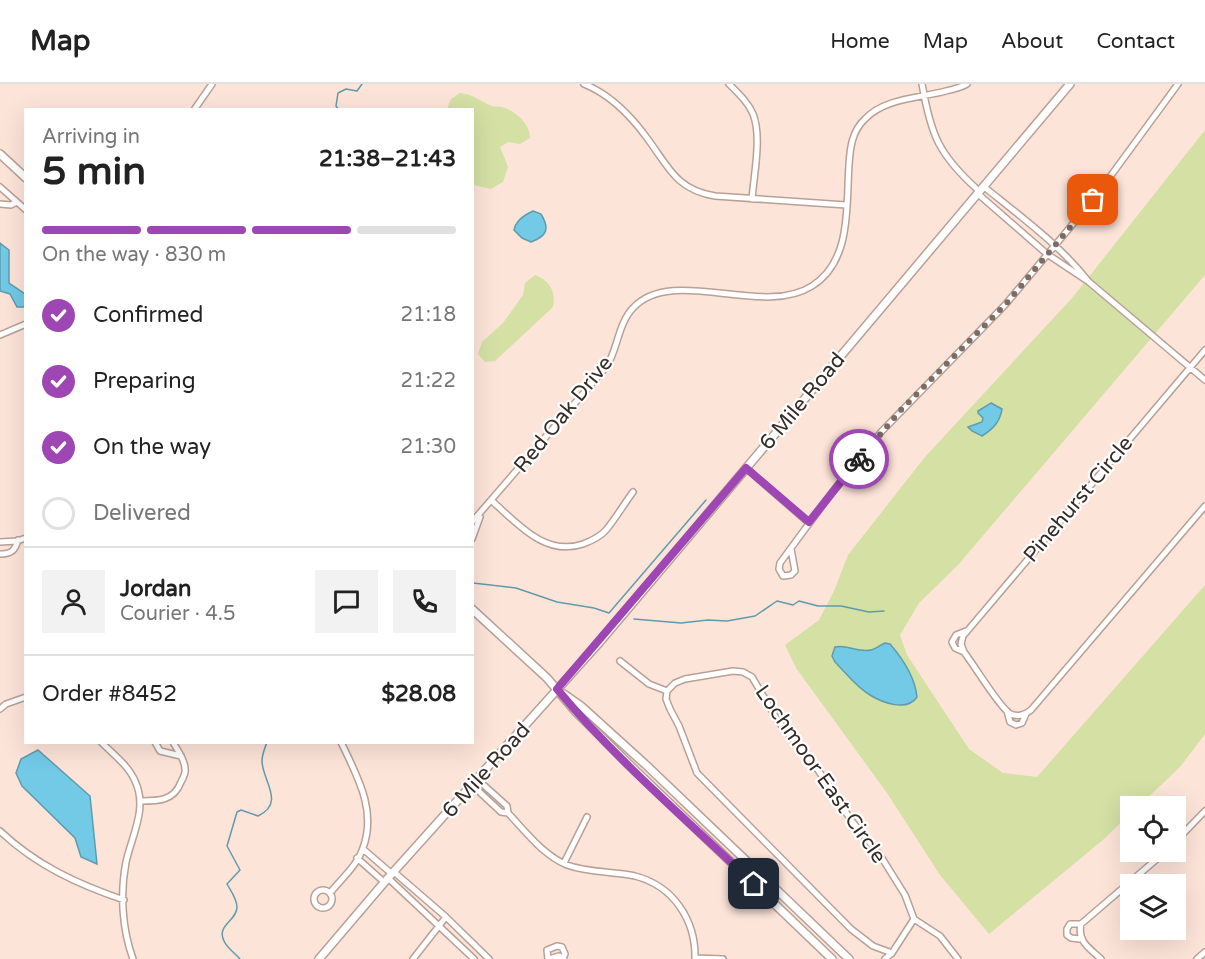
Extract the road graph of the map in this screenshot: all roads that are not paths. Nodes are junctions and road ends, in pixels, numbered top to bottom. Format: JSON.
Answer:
{"nodes":[{"id":1,"x":212,"y":84,"type":"edge"},
{"id":2,"x":584,"y":84,"type":"edge"},
{"id":3,"x":729,"y":84,"type":"edge"},
{"id":4,"x":922,"y":84,"type":"edge"},
{"id":5,"x":967,"y":84,"type":"edge"},
{"id":6,"x":1070,"y":84,"type":"edge"},
{"id":7,"x":1178,"y":84,"type":"edge"},
{"id":8,"x":924,"y":97,"type":"junction"},
{"id":9,"x":195,"y":108,"type":"edge"},
{"id":10,"x":0,"y":154,"type":"edge"},
{"id":11,"x":24,"y":176,"type":"edge"},
{"id":12,"x":0,"y":187,"type":"edge"},
{"id":13,"x":980,"y":190,"type":"junction"},
{"id":14,"x":752,"y":199,"type":"junction"},
{"id":15,"x":16,"y":202,"type":"junction"},
{"id":16,"x":0,"y":204,"type":"edge"},
{"id":17,"x":846,"y":206,"type":"junction"},
{"id":18,"x":24,"y":208,"type":"edge"},
{"id":19,"x":1054,"y":245,"type":"junction"},
{"id":20,"x":1047,"y":254,"type":"junction"},
{"id":21,"x":1089,"y":282,"type":"junction"},
{"id":22,"x":24,"y":325,"type":"edge"},
{"id":23,"x":0,"y":335,"type":"edge"},
{"id":24,"x":1205,"y":350,"type":"edge"},
{"id":25,"x":1190,"y":367,"type":"junction"},
{"id":26,"x":1205,"y":380,"type":"edge"},
{"id":27,"x":746,"y":468,"type":"junction"},
{"id":28,"x":633,"y":492,"type":"dead end"},
{"id":29,"x":492,"y":501,"type":"junction"},
{"id":30,"x":1205,"y":506,"type":"edge"},
{"id":31,"x":481,"y":514,"type":"junction"},
{"id":32,"x":474,"y":520,"type":"edge"},
{"id":33,"x":809,"y":522,"type":"junction"},
{"id":34,"x":474,"y":533,"type":"edge"},
{"id":35,"x":24,"y":538,"type":"edge"},
{"id":36,"x":18,"y":540,"type":"junction"},
{"id":37,"x":0,"y":542,"type":"edge"},
{"id":38,"x":791,"y":549,"type":"junction"},
{"id":39,"x":0,"y":554,"type":"edge"},
{"id":40,"x":474,"y":611,"type":"edge"},
{"id":41,"x":966,"y":631,"type":"junction"},
{"id":42,"x":964,"y":652,"type":"junction"},
{"id":43,"x":620,"y":661,"type":"dead end"},
{"id":44,"x":557,"y":689,"type":"junction"},
{"id":45,"x":667,"y":691,"type":"junction"},
{"id":46,"x":24,"y":697,"type":"edge"},
{"id":47,"x":0,"y":709,"type":"edge"},
{"id":48,"x":1007,"y":711,"type":"junction"},
{"id":49,"x":1026,"y":714,"type":"junction"},
{"id":50,"x":103,"y":744,"type":"edge"},
{"id":51,"x":156,"y":744,"type":"edge"},
{"id":52,"x":174,"y":744,"type":"edge"},
{"id":53,"x":341,"y":744,"type":"edge"},
{"id":54,"x":181,"y":756,"type":"junction"},
{"id":55,"x":474,"y":782,"type":"junction"},
{"id":56,"x":141,"y":801,"type":"junction"},
{"id":57,"x":1205,"y":812,"type":"edge"},
{"id":58,"x":587,"y":817,"type":"dead end"},
{"id":59,"x":0,"y":831,"type":"edge"},
{"id":60,"x":1186,"y":831,"type":"edge"},
{"id":61,"x":363,"y":849,"type":"junction"},
{"id":62,"x":357,"y":858,"type":"junction"},
{"id":63,"x":1153,"y":862,"type":"edge"},
{"id":64,"x":564,"y":864,"type":"junction"},
{"id":65,"x":390,"y":877,"type":"junction"},
{"id":66,"x":330,"y":893,"type":"dead end"},
{"id":67,"x":123,"y":900,"type":"junction"},
{"id":68,"x":446,"y":917,"type":"junction"},
{"id":69,"x":914,"y":919,"type":"junction"},
{"id":70,"x":1081,"y":924,"type":"junction"},
{"id":71,"x":439,"y":925,"type":"junction"},
{"id":72,"x":1080,"y":939,"type":"junction"},
{"id":73,"x":1205,"y":952,"type":"edge"},
{"id":74,"x":892,"y":956,"type":"edge"},
{"id":75,"x":695,"y":958,"type":"edge"},
{"id":76,"x":133,"y":959,"type":"edge"},
{"id":77,"x":319,"y":959,"type":"edge"},
{"id":78,"x":413,"y":959,"type":"edge"},
{"id":79,"x":474,"y":959,"type":"edge"},
{"id":80,"x":489,"y":959,"type":"edge"},
{"id":81,"x":549,"y":959,"type":"edge"},
{"id":82,"x":563,"y":959,"type":"edge"},
{"id":83,"x":723,"y":959,"type":"edge"},
{"id":84,"x":832,"y":959,"type":"edge"},
{"id":85,"x":849,"y":959,"type":"edge"},
{"id":86,"x":885,"y":959,"type":"edge"},
{"id":87,"x":958,"y":959,"type":"edge"},
{"id":88,"x":1101,"y":959,"type":"edge"},
{"id":89,"x":1197,"y":959,"type":"edge"}],
"edges":[{"from":1,"to":9,"type":"street"},
{"from":2,"to":14,"type":"street"},
{"from":3,"to":14,"type":"street"},
{"from":4,"to":8,"type":"street"},
{"from":5,"to":8,"type":"street","name":"Red Oak Drive"},
{"from":6,"to":13,"type":"street","name":"6 Mile Road"},
{"from":7,"to":19,"type":"street"},
{"from":8,"to":13,"type":"street"},
{"from":8,"to":17,"type":"street","name":"Red Oak Drive"},
{"from":10,"to":11,"type":"street"},
{"from":12,"to":15,"type":"street"},
{"from":13,"to":19,"type":"street"},
{"from":13,"to":20,"type":"street"},
{"from":13,"to":27,"type":"street","name":"6 Mile Road"},
{"from":14,"to":17,"type":"street"},
{"from":15,"to":16,"type":"street"},
{"from":15,"to":18,"type":"street"},
{"from":17,"to":29,"type":"street","name":"Red Oak Drive"},
{"from":19,"to":20,"type":"street"},
{"from":19,"to":21,"type":"street"},
{"from":20,"to":21,"type":"street"},
{"from":20,"to":33,"type":"street"},
{"from":21,"to":25,"type":"street"},
{"from":22,"to":23,"type":"street"},
{"from":24,"to":25,"type":"street","name":"Pinehurst Circle"},
{"from":25,"to":26,"type":"street"},
{"from":25,"to":41,"type":"street","name":"Pinehurst Circle"},
{"from":27,"to":33,"type":"street"},
{"from":27,"to":44,"type":"street","name":"6 Mile Road"},
{"from":28,"to":29,"type":"street"},
{"from":29,"to":31,"type":"street","name":"Red Oak Drive"},
{"from":30,"to":49,"type":"street"},
{"from":31,"to":32,"type":"street","name":"Red Oak Drive"},
{"from":31,"to":34,"type":"street","name":"Red Oak Drive"},
{"from":33,"to":38,"type":"street"},
{"from":35,"to":36,"type":"street"},
{"from":36,"to":37,"type":"street"},
{"from":36,"to":39,"type":"street"},
{"from":38,"to":38,"type":"street"},
{"from":40,"to":44,"type":"street"},
{"from":41,"to":42,"type":"street"},
{"from":41,"to":42,"type":"street","name":"Pinehurst Circle"},
{"from":42,"to":48,"type":"street","name":"Pinehurst Circle"},
{"from":43,"to":45,"type":"street"},
{"from":44,"to":55,"type":"street","name":"6 Mile Road"},
{"from":44,"to":84,"type":"street"},
{"from":44,"to":85,"type":"street"},
{"from":45,"to":69,"type":"street","name":"Lochmoor East Circle"},
{"from":45,"to":74,"type":"street"},
{"from":46,"to":47,"type":"street"},
{"from":48,"to":49,"type":"street"},
{"from":48,"to":49,"type":"street"},
{"from":50,"to":56,"type":"street"},
{"from":51,"to":54,"type":"street"},
{"from":52,"to":54,"type":"street"},
{"from":53,"to":61,"type":"street"},
{"from":54,"to":56,"type":"street"},
{"from":55,"to":64,"type":"street"},
{"from":55,"to":65,"type":"street","name":"6 Mile Road"},
{"from":56,"to":67,"type":"street"},
{"from":57,"to":60,"type":"street"},
{"from":58,"to":64,"type":"street"},
{"from":59,"to":67,"type":"street"},
{"from":61,"to":62,"type":"street"},
{"from":61,"to":65,"type":"street"},
{"from":62,"to":65,"type":"street"},
{"from":62,"to":66,"type":"street"},
{"from":63,"to":70,"type":"street"},
{"from":64,"to":75,"type":"street"},
{"from":65,"to":68,"type":"street"},
{"from":65,"to":71,"type":"street"},
{"from":65,"to":77,"type":"street","name":"6 Mile Road"},
{"from":67,"to":76,"type":"street"},
{"from":68,"to":71,"type":"street"},
{"from":68,"to":80,"type":"street"},
{"from":69,"to":74,"type":"street"},
{"from":69,"to":87,"type":"street"},
{"from":70,"to":72,"type":"street"},
{"from":70,"to":72,"type":"street"},
{"from":71,"to":78,"type":"street"},
{"from":71,"to":79,"type":"street"},
{"from":72,"to":88,"type":"street"},
{"from":73,"to":89,"type":"street"},
{"from":74,"to":86,"type":"street"},
{"from":75,"to":83,"type":"street"},
{"from":81,"to":82,"type":"street"},
{"from":81,"to":82,"type":"street"}]}
